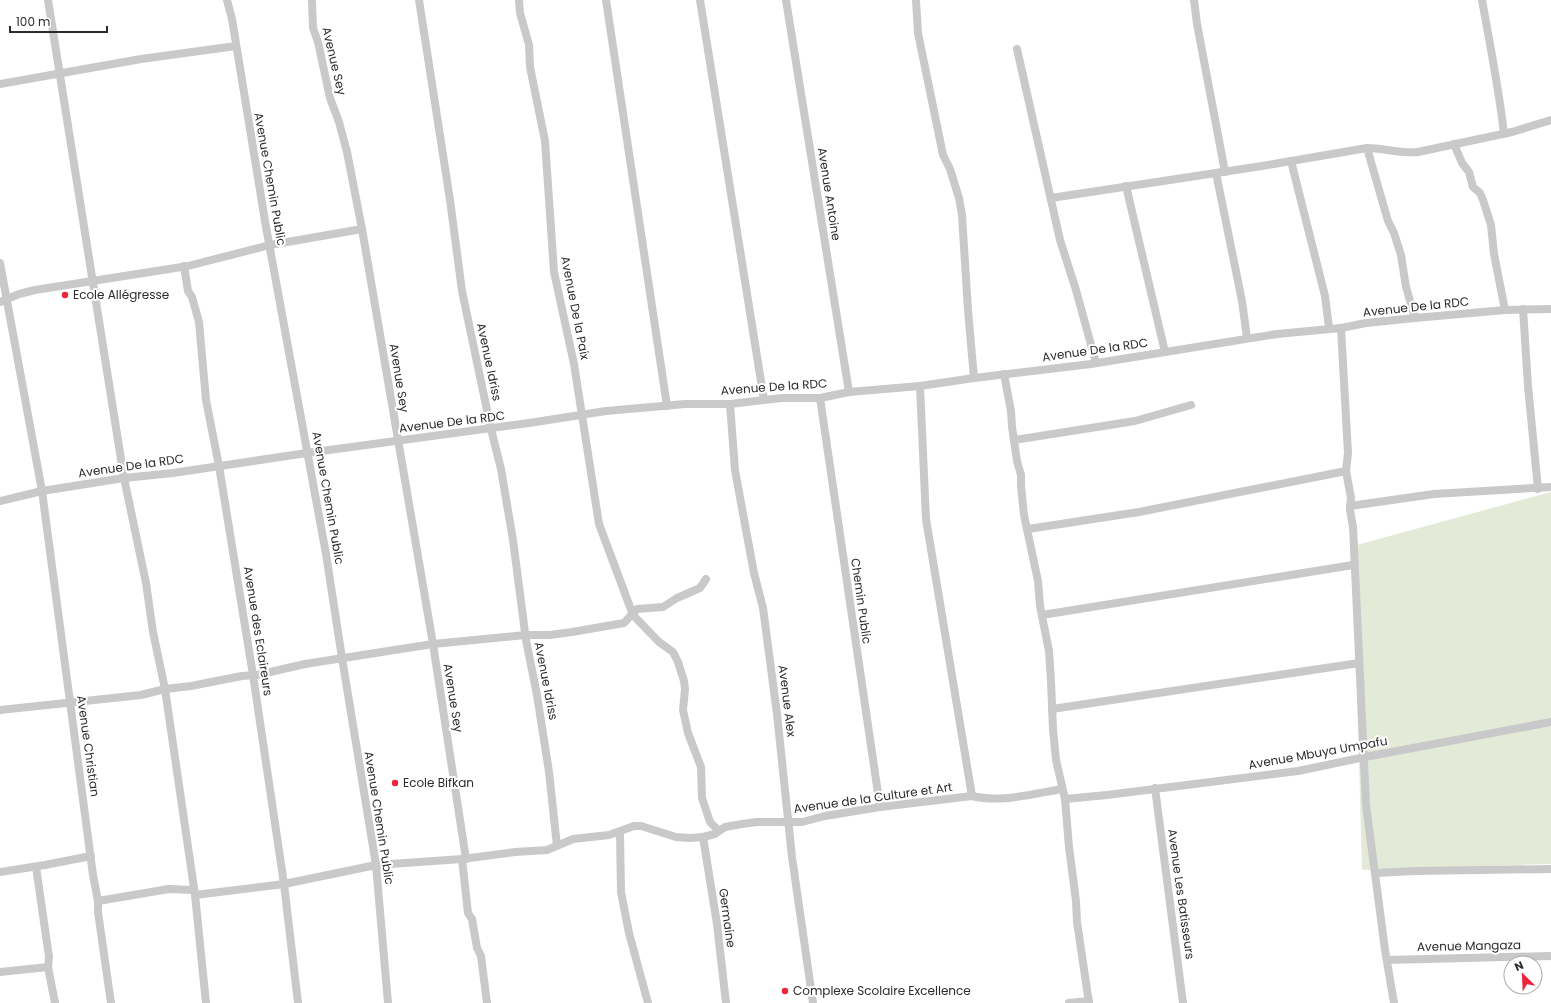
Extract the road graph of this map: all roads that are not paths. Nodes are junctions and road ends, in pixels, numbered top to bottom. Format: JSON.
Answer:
{"nodes":[{"id":1,"x":48,"y":0,"type":"edge"},
{"id":2,"x":227,"y":0,"type":"edge"},
{"id":3,"x":312,"y":0,"type":"edge"},
{"id":4,"x":419,"y":0,"type":"edge"},
{"id":5,"x":519,"y":0,"type":"edge"},
{"id":6,"x":606,"y":0,"type":"edge"},
{"id":7,"x":700,"y":0,"type":"edge"},
{"id":8,"x":786,"y":0,"type":"edge"},
{"id":9,"x":916,"y":0,"type":"edge"},
{"id":10,"x":1194,"y":0,"type":"edge"},
{"id":11,"x":1482,"y":0,"type":"edge"},
{"id":12,"x":236,"y":46,"type":"junction"},
{"id":13,"x":1017,"y":50,"type":"dead end"},
{"id":14,"x":60,"y":74,"type":"junction"},
{"id":15,"x":0,"y":84,"type":"edge"},
{"id":16,"x":1551,"y":120,"type":"edge"},
{"id":17,"x":1504,"y":134,"type":"junction"},
{"id":18,"x":1454,"y":144,"type":"junction"},
{"id":19,"x":1367,"y":148,"type":"junction"},
{"id":20,"x":1291,"y":161,"type":"junction"},
{"id":21,"x":1225,"y":172,"type":"junction"},
{"id":22,"x":1216,"y":173,"type":"junction"},
{"id":23,"x":1126,"y":186,"type":"junction"},
{"id":24,"x":1051,"y":198,"type":"junction"},
{"id":25,"x":362,"y":229,"type":"junction"},
{"id":26,"x":270,"y":244,"type":"junction"},
{"id":27,"x":0,"y":263,"type":"edge"},
{"id":28,"x":184,"y":266,"type":"junction"},
{"id":29,"x":94,"y":280,"type":"junction"},
{"id":30,"x":3,"y":300,"type":"edge"},
{"id":31,"x":1551,"y":308,"type":"edge"},
{"id":32,"x":1523,"y":309,"type":"junction"},
{"id":33,"x":1505,"y":310,"type":"junction"},
{"id":34,"x":1415,"y":318,"type":"junction"},
{"id":35,"x":1329,"y":328,"type":"junction"},
{"id":36,"x":1341,"y":328,"type":"junction"},
{"id":37,"x":1247,"y":338,"type":"junction"},
{"id":38,"x":1165,"y":352,"type":"junction"},
{"id":39,"x":1096,"y":364,"type":"junction"},
{"id":40,"x":1004,"y":374,"type":"junction"},
{"id":41,"x":974,"y":378,"type":"junction"},
{"id":42,"x":920,"y":386,"type":"junction"},
{"id":43,"x":849,"y":392,"type":"junction"},
{"id":44,"x":820,"y":398,"type":"junction"},
{"id":45,"x":764,"y":400,"type":"junction"},
{"id":46,"x":730,"y":404,"type":"junction"},
{"id":47,"x":1192,"y":405,"type":"dead end"},
{"id":48,"x":667,"y":406,"type":"junction"},
{"id":49,"x":582,"y":415,"type":"junction"},
{"id":50,"x":491,"y":429,"type":"junction"},
{"id":51,"x":1014,"y":440,"type":"junction"},
{"id":52,"x":397,"y":441,"type":"junction"},
{"id":53,"x":307,"y":453,"type":"junction"},
{"id":54,"x":220,"y":466,"type":"junction"},
{"id":55,"x":1346,"y":471,"type":"junction"},
{"id":56,"x":124,"y":478,"type":"junction"},
{"id":57,"x":1551,"y":487,"type":"edge"},
{"id":58,"x":1538,"y":489,"type":"junction"},
{"id":59,"x":42,"y":491,"type":"junction"},
{"id":60,"x":0,"y":501,"type":"edge"},
{"id":61,"x":1350,"y":506,"type":"junction"},
{"id":62,"x":1028,"y":529,"type":"junction"},
{"id":63,"x":1354,"y":565,"type":"junction"},
{"id":64,"x":706,"y":579,"type":"dead end"},
{"id":65,"x":633,"y":615,"type":"junction"},
{"id":66,"x":1042,"y":616,"type":"junction"},
{"id":67,"x":525,"y":635,"type":"junction"},
{"id":68,"x":433,"y":644,"type":"junction"},
{"id":69,"x":342,"y":658,"type":"junction"},
{"id":70,"x":1359,"y":663,"type":"junction"},
{"id":71,"x":253,"y":675,"type":"junction"},
{"id":72,"x":165,"y":689,"type":"junction"},
{"id":73,"x":70,"y":703,"type":"junction"},
{"id":74,"x":1052,"y":709,"type":"junction"},
{"id":75,"x":0,"y":710,"type":"edge"},
{"id":76,"x":1551,"y":722,"type":"edge"},
{"id":77,"x":1365,"y":757,"type":"junction"},
{"id":78,"x":1155,"y":788,"type":"junction"},
{"id":79,"x":1062,"y":789,"type":"junction"},
{"id":80,"x":972,"y":796,"type":"junction"},
{"id":81,"x":1064,"y":799,"type":"junction"},
{"id":82,"x":880,"y":807,"type":"junction"},
{"id":83,"x":789,"y":822,"type":"junction"},
{"id":84,"x":718,"y":830,"type":"junction"},
{"id":85,"x":620,"y":832,"type":"junction"},
{"id":86,"x":703,"y":837,"type":"junction"},
{"id":87,"x":557,"y":846,"type":"junction"},
{"id":88,"x":91,"y":856,"type":"junction"},
{"id":89,"x":464,"y":859,"type":"junction"},
{"id":90,"x":376,"y":866,"type":"junction"},
{"id":91,"x":36,"y":867,"type":"junction"},
{"id":92,"x":1551,"y":869,"type":"edge"},
{"id":93,"x":0,"y":872,"type":"edge"},
{"id":94,"x":1376,"y":873,"type":"junction"},
{"id":95,"x":284,"y":884,"type":"junction"},
{"id":96,"x":194,"y":892,"type":"junction"},
{"id":97,"x":98,"y":901,"type":"junction"},
{"id":98,"x":1551,"y":956,"type":"edge"},
{"id":99,"x":1387,"y":960,"type":"junction"},
{"id":100,"x":48,"y":967,"type":"junction"},
{"id":101,"x":0,"y":972,"type":"edge"},
{"id":102,"x":1089,"y":1002,"type":"edge"},
{"id":103,"x":55,"y":1003,"type":"edge"},
{"id":104,"x":111,"y":1003,"type":"edge"},
{"id":105,"x":206,"y":1003,"type":"edge"},
{"id":106,"x":298,"y":1003,"type":"edge"},
{"id":107,"x":388,"y":1003,"type":"edge"},
{"id":108,"x":487,"y":1003,"type":"edge"},
{"id":109,"x":648,"y":1003,"type":"edge"},
{"id":110,"x":726,"y":1003,"type":"edge"},
{"id":111,"x":813,"y":1003,"type":"edge"},
{"id":112,"x":1069,"y":1003,"type":"edge"},
{"id":113,"x":1183,"y":1003,"type":"edge"},
{"id":114,"x":1394,"y":1003,"type":"edge"}],
"edges":[{"from":1,"to":14,"type":"street"},
{"from":2,"to":12,"type":"street","name":"Avenue Chemin Public"},
{"from":3,"to":25,"type":"street","name":"Avenue Sey"},
{"from":4,"to":50,"type":"street","name":"Avenue Idriss"},
{"from":5,"to":49,"type":"street","name":"Avenue De la Paix"},
{"from":6,"to":48,"type":"street"},
{"from":7,"to":45,"type":"street"},
{"from":8,"to":43,"type":"street","name":"Avenue Antoine"},
{"from":9,"to":41,"type":"street"},
{"from":10,"to":21,"type":"street"},
{"from":11,"to":17,"type":"street"},
{"from":12,"to":14,"type":"street"},
{"from":12,"to":26,"type":"street","name":"Avenue Chemin Public"},
{"from":13,"to":24,"type":"street"},
{"from":14,"to":15,"type":"street"},
{"from":14,"to":29,"type":"street"},
{"from":16,"to":17,"type":"street"},
{"from":17,"to":18,"type":"street"},
{"from":18,"to":19,"type":"street"},
{"from":18,"to":33,"type":"street"},
{"from":19,"to":20,"type":"street"},
{"from":19,"to":34,"type":"street"},
{"from":20,"to":21,"type":"street"},
{"from":20,"to":35,"type":"street"},
{"from":21,"to":22,"type":"street"},
{"from":22,"to":23,"type":"street"},
{"from":22,"to":37,"type":"street"},
{"from":23,"to":24,"type":"street"},
{"from":23,"to":38,"type":"street"},
{"from":24,"to":39,"type":"street"},
{"from":25,"to":26,"type":"street"},
{"from":25,"to":52,"type":"street","name":"Avenue Sey"},
{"from":26,"to":28,"type":"street"},
{"from":26,"to":53,"type":"street","name":"Avenue Chemin Public"},
{"from":27,"to":30,"type":"street","name":"Avenue Christian"},
{"from":28,"to":29,"type":"street"},
{"from":28,"to":54,"type":"street","name":"Avenue des Eclaireurs"},
{"from":29,"to":30,"type":"street"},
{"from":29,"to":56,"type":"street"},
{"from":30,"to":59,"type":"street","name":"Avenue Christian"},
{"from":31,"to":32,"type":"street","name":"Avenue De la RDC"},
{"from":32,"to":33,"type":"street","name":"Avenue De la RDC"},
{"from":32,"to":58,"type":"street"},
{"from":33,"to":34,"type":"street","name":"Avenue De la RDC"},
{"from":34,"to":36,"type":"street","name":"Avenue De la RDC"},
{"from":35,"to":36,"type":"street","name":"Avenue De la RDC"},
{"from":35,"to":37,"type":"street","name":"Avenue De la RDC"},
{"from":36,"to":55,"type":"street"},
{"from":37,"to":38,"type":"street","name":"Avenue De la RDC"},
{"from":38,"to":39,"type":"street","name":"Avenue De la RDC"},
{"from":39,"to":40,"type":"street","name":"Avenue De la RDC"},
{"from":40,"to":41,"type":"street","name":"Avenue De la RDC"},
{"from":40,"to":51,"type":"street"},
{"from":41,"to":42,"type":"street","name":"Avenue De la RDC"},
{"from":42,"to":43,"type":"street","name":"Avenue De la RDC"},
{"from":42,"to":80,"type":"street"},
{"from":43,"to":44,"type":"street","name":"Avenue De la RDC"},
{"from":44,"to":45,"type":"street","name":"Avenue De la RDC"},
{"from":44,"to":82,"type":"street","name":"Chemin Public"},
{"from":45,"to":46,"type":"street","name":"Avenue De la RDC"},
{"from":46,"to":48,"type":"street","name":"Avenue De la RDC"},
{"from":46,"to":83,"type":"street","name":"Avenue Alex"},
{"from":47,"to":51,"type":"street"},
{"from":48,"to":49,"type":"street","name":"Avenue De la RDC"},
{"from":49,"to":50,"type":"street","name":"Avenue De la RDC"},
{"from":49,"to":65,"type":"street","name":"Avenue De la Paix"},
{"from":50,"to":52,"type":"street","name":"Avenue De la RDC"},
{"from":50,"to":67,"type":"street","name":"Avenue Idriss"},
{"from":51,"to":62,"type":"street"},
{"from":52,"to":53,"type":"street","name":"Avenue De la RDC"},
{"from":52,"to":68,"type":"street","name":"Avenue Sey"},
{"from":53,"to":54,"type":"street","name":"Avenue De la RDC"},
{"from":53,"to":69,"type":"street","name":"Avenue Chemin Public"},
{"from":54,"to":56,"type":"street","name":"Avenue De la RDC"},
{"from":54,"to":71,"type":"street","name":"Avenue des Eclaireurs"},
{"from":55,"to":61,"type":"street"},
{"from":55,"to":62,"type":"street"},
{"from":56,"to":59,"type":"street","name":"Avenue De la RDC"},
{"from":56,"to":72,"type":"street"},
{"from":57,"to":58,"type":"street"},
{"from":58,"to":61,"type":"street"},
{"from":59,"to":60,"type":"street","name":"Avenue De la RDC"},
{"from":59,"to":73,"type":"street","name":"Avenue Christian"},
{"from":61,"to":63,"type":"street"},
{"from":62,"to":66,"type":"street"},
{"from":63,"to":66,"type":"street"},
{"from":63,"to":70,"type":"street"},
{"from":64,"to":65,"type":"street"},
{"from":65,"to":67,"type":"street"},
{"from":65,"to":84,"type":"street"},
{"from":66,"to":74,"type":"street"},
{"from":67,"to":68,"type":"street"},
{"from":67,"to":87,"type":"street","name":"Avenue Idriss"},
{"from":68,"to":69,"type":"street"},
{"from":68,"to":89,"type":"street","name":"Avenue Sey"},
{"from":69,"to":71,"type":"street"},
{"from":69,"to":90,"type":"street","name":"Avenue Chemin Public"},
{"from":70,"to":74,"type":"street"},
{"from":70,"to":77,"type":"street"},
{"from":71,"to":72,"type":"street"},
{"from":71,"to":95,"type":"street","name":"Avenue des Eclaireurs"},
{"from":72,"to":73,"type":"street"},
{"from":72,"to":96,"type":"street"},
{"from":73,"to":75,"type":"street"},
{"from":73,"to":88,"type":"street","name":"Avenue Christian"},
{"from":74,"to":79,"type":"street"},
{"from":76,"to":77,"type":"street","name":"Avenue Mbuya Umpafu"},
{"from":77,"to":78,"type":"street","name":"Avenue Mbuya Umpafu"},
{"from":77,"to":94,"type":"street"},
{"from":78,"to":81,"type":"street","name":"Avenue Mbuya Umpafu"},
{"from":78,"to":113,"type":"street","name":"Avenue Les Batisseurs"},
{"from":79,"to":80,"type":"street","name":"Avenue de la Culture et Art"},
{"from":79,"to":81,"type":"street"},
{"from":80,"to":82,"type":"street","name":"Avenue de la Culture et Art"},
{"from":81,"to":102,"type":"street"},
{"from":82,"to":83,"type":"street","name":"Avenue de la Culture et Art"},
{"from":83,"to":84,"type":"street","name":"Avenue de la Culture et Art"},
{"from":83,"to":111,"type":"street","name":"Avenue Alex"},
{"from":84,"to":86,"type":"street","name":"Avenue de la Culture et Art"},
{"from":85,"to":86,"type":"street","name":"Avenue de la Culture et Art"},
{"from":85,"to":87,"type":"street","name":"Avenue de la Culture et Art"},
{"from":85,"to":109,"type":"street"},
{"from":86,"to":110,"type":"street","name":"Germaine"},
{"from":87,"to":89,"type":"street","name":"Avenue de la Culture et Art"},
{"from":88,"to":91,"type":"street"},
{"from":88,"to":97,"type":"street","name":"Avenue Christian"},
{"from":89,"to":90,"type":"street","name":"Avenue de la Culture et Art"},
{"from":89,"to":108,"type":"street","name":"Avenue Sey"},
{"from":90,"to":95,"type":"street","name":"Avenue de la Culture et Art"},
{"from":90,"to":107,"type":"street","name":"Avenue Chemin Public"},
{"from":91,"to":93,"type":"street"},
{"from":91,"to":100,"type":"street"},
{"from":92,"to":94,"type":"street"},
{"from":94,"to":99,"type":"street"},
{"from":95,"to":96,"type":"street","name":"Avenue de la Culture et Art"},
{"from":95,"to":106,"type":"street","name":"Avenue des Eclaireurs"},
{"from":96,"to":97,"type":"street","name":"Avenue de la Culture et Art"},
{"from":96,"to":105,"type":"street"},
{"from":97,"to":104,"type":"street","name":"Avenue Christian"},
{"from":98,"to":99,"type":"street","name":"Avenue Mangaza"},
{"from":99,"to":114,"type":"street"},
{"from":100,"to":101,"type":"street"},
{"from":100,"to":103,"type":"street"},
{"from":102,"to":112,"type":"street"}]}
